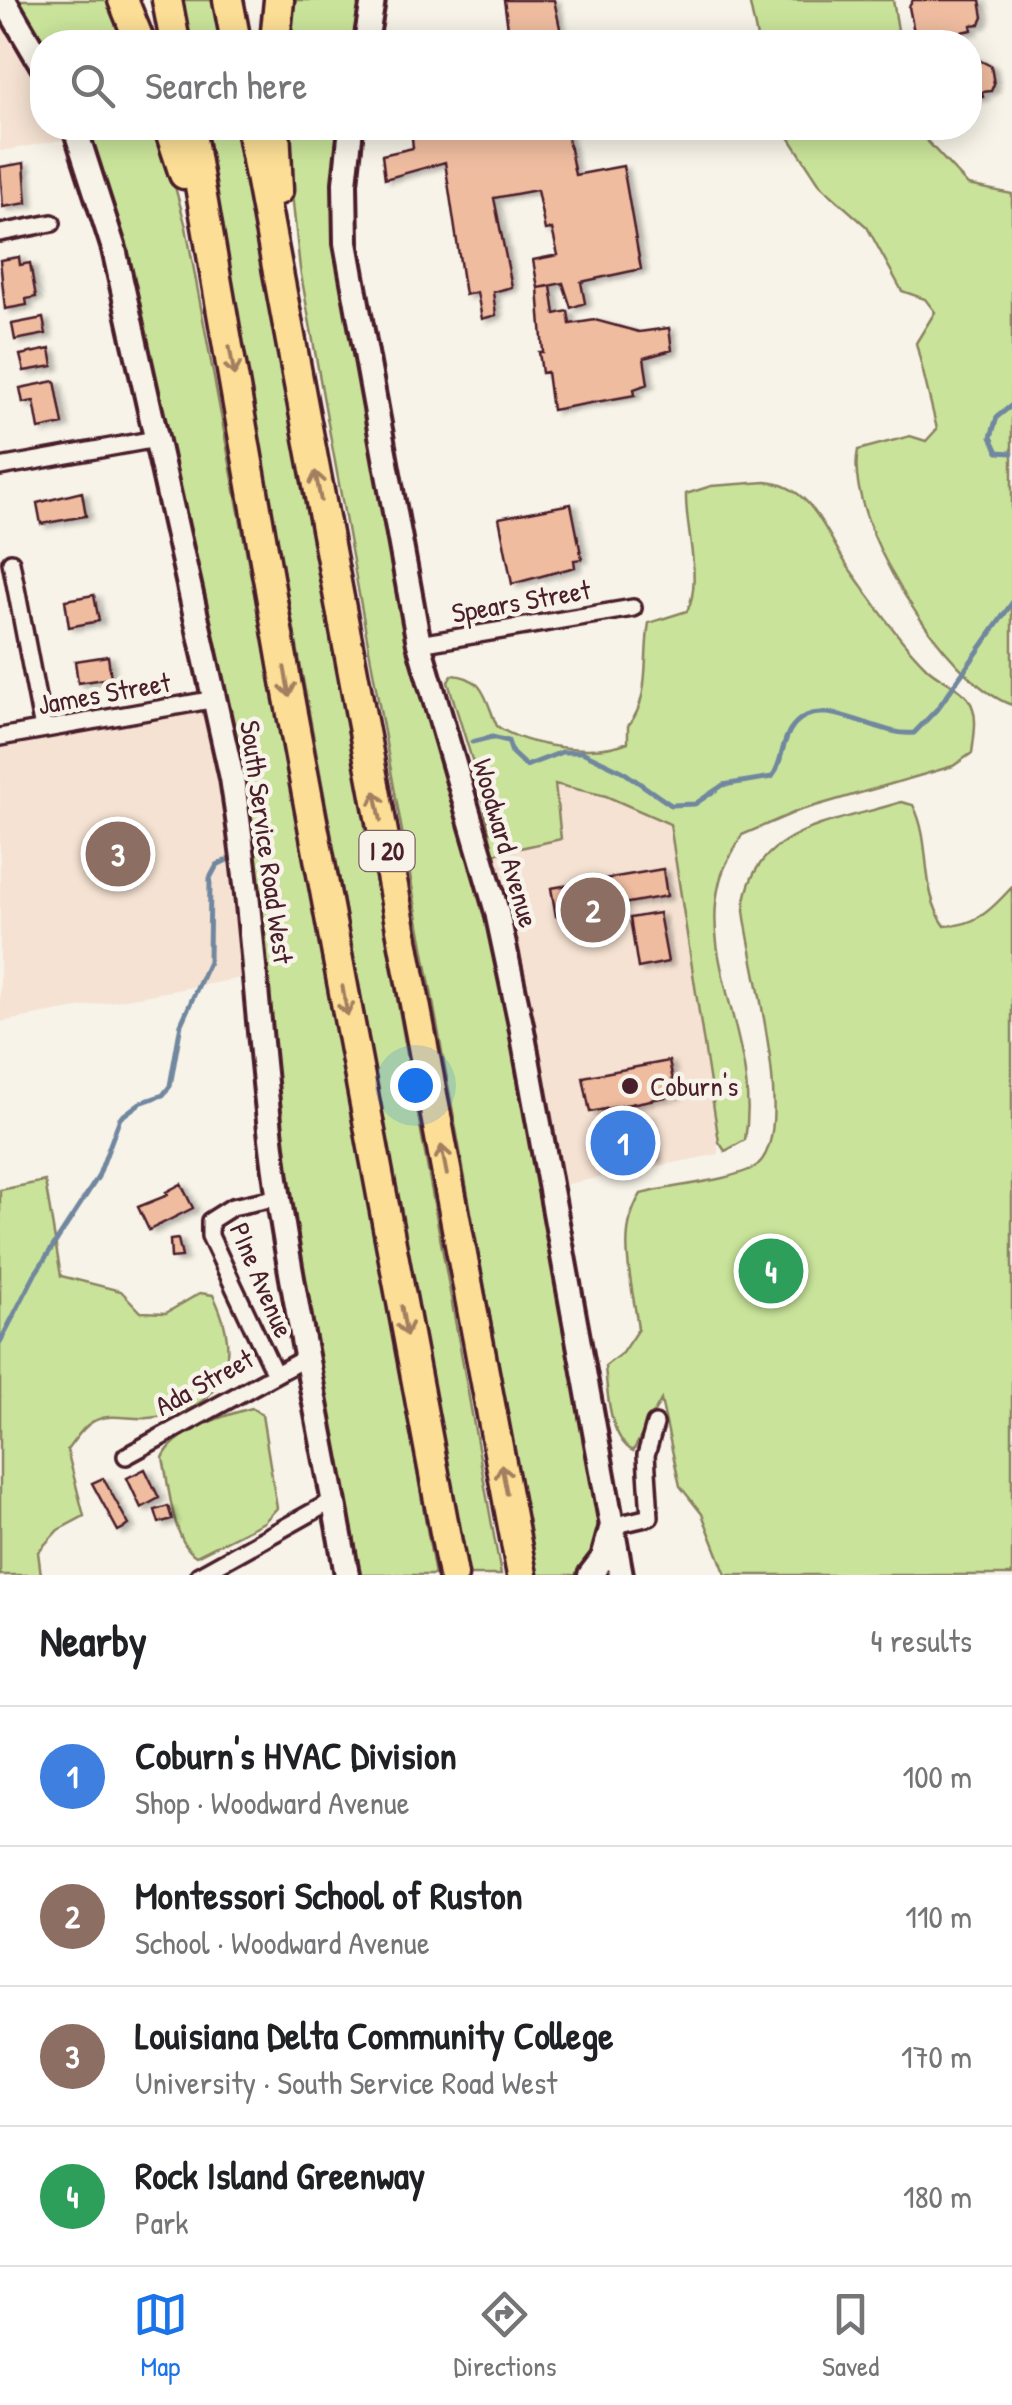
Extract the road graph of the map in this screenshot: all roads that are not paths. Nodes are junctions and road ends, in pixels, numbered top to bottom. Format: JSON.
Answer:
{"nodes":[{"id":1,"x":4,"y":0,"type":"edge"},
{"id":2,"x":123,"y":0,"type":"edge"},
{"id":3,"x":167,"y":0,"type":"edge"},
{"id":4,"x":228,"y":0,"type":"edge"},
{"id":5,"x":279,"y":0,"type":"edge"},
{"id":6,"x":373,"y":0,"type":"edge"},
{"id":7,"x":135,"y":30,"type":"edge"},
{"id":8,"x":172,"y":30,"type":"edge"},
{"id":9,"x":234,"y":30,"type":"edge"},
{"id":10,"x":276,"y":30,"type":"edge"},
{"id":11,"x":368,"y":30,"type":"edge"},
{"id":12,"x":30,"y":44,"type":"edge"},
{"id":13,"x":79,"y":140,"type":"edge"},
{"id":14,"x":173,"y":140,"type":"edge"},
{"id":15,"x":192,"y":140,"type":"edge"},
{"id":16,"x":254,"y":140,"type":"edge"},
{"id":17,"x":276,"y":140,"type":"edge"},
{"id":18,"x":350,"y":140,"type":"edge"},
{"id":19,"x":52,"y":224,"type":"dead end"},
{"id":20,"x":0,"y":233,"type":"edge"},
{"id":21,"x":222,"y":302,"type":"junction"},
{"id":22,"x":293,"y":351,"type":"junction"},
{"id":23,"x":156,"y":439,"type":"junction"},
{"id":24,"x":0,"y":467,"type":"edge"},
{"id":25,"x":11,"y":562,"type":"dead end"},
{"id":26,"x":632,"y":608,"type":"dead end"},
{"id":27,"x":419,"y":644,"type":"junction"},
{"id":28,"x":216,"y":699,"type":"junction"},
{"id":29,"x":44,"y":729,"type":"junction"},
{"id":30,"x":0,"y":736,"type":"edge"},
{"id":31,"x":279,"y":1197,"type":"junction"},
{"id":32,"x":309,"y":1356,"type":"junction"},
{"id":33,"x":274,"y":1372,"type":"junction"},
{"id":34,"x":655,"y":1424,"type":"dead end"},
{"id":35,"x":126,"y":1456,"type":"dead end"},
{"id":36,"x":334,"y":1500,"type":"junction"},
{"id":37,"x":612,"y":1526,"type":"junction"},
{"id":38,"x":200,"y":1575,"type":"edge"},
{"id":39,"x":348,"y":1575,"type":"edge"},
{"id":40,"x":453,"y":1575,"type":"edge"},
{"id":41,"x":522,"y":1575,"type":"edge"},
{"id":42,"x":590,"y":1575,"type":"edge"},
{"id":43,"x":621,"y":1575,"type":"edge"}],
"edges":[{"from":1,"to":12,"type":"main road"},
{"from":2,"to":7,"type":"highway"},
{"from":3,"to":8,"type":"highway"},
{"from":4,"to":9,"type":"highway"},
{"from":5,"to":10,"type":"highway"},
{"from":6,"to":11,"type":"main road"},
{"from":13,"to":23,"type":"main road","name":"South Service Road West"},
{"from":14,"to":21,"type":"highway"},
{"from":15,"to":21,"type":"highway","number":"I 20"},
{"from":16,"to":22,"type":"highway","number":"I 20"},
{"from":17,"to":22,"type":"highway"},
{"from":18,"to":27,"type":"main road","name":"Woodward Avenue"},
{"from":19,"to":20,"type":"street"},
{"from":21,"to":40,"type":"highway","number":"I 20","one_way":true},
{"from":41,"to":22,"type":"highway","number":"I 20","one_way":true},
{"from":23,"to":24,"type":"street"},
{"from":23,"to":28,"type":"main road","name":"South Service Road West"},
{"from":25,"to":29,"type":"street"},
{"from":26,"to":27,"type":"street","name":"Spears Street"},
{"from":27,"to":37,"type":"main road","name":"Woodward Avenue"},
{"from":28,"to":29,"type":"street","name":"James Street"},
{"from":28,"to":31,"type":"main road","name":"South Service Road West"},
{"from":29,"to":30,"type":"street","name":"James Street"},
{"from":31,"to":32,"type":"main road","name":"South Service Road West"},
{"from":31,"to":33,"type":"street","name":"PIne Avenue"},
{"from":32,"to":33,"type":"street","name":"Ada Street"},
{"from":32,"to":36,"type":"main road","name":"South Service Road West"},
{"from":33,"to":35,"type":"street","name":"Ada Street"},
{"from":34,"to":37,"type":"street"},
{"from":36,"to":38,"type":"street"},
{"from":36,"to":39,"type":"main road","name":"South Service Road West"},
{"from":37,"to":42,"type":"main road"},
{"from":37,"to":43,"type":"main road","name":"Woodward Avenue"}]}
